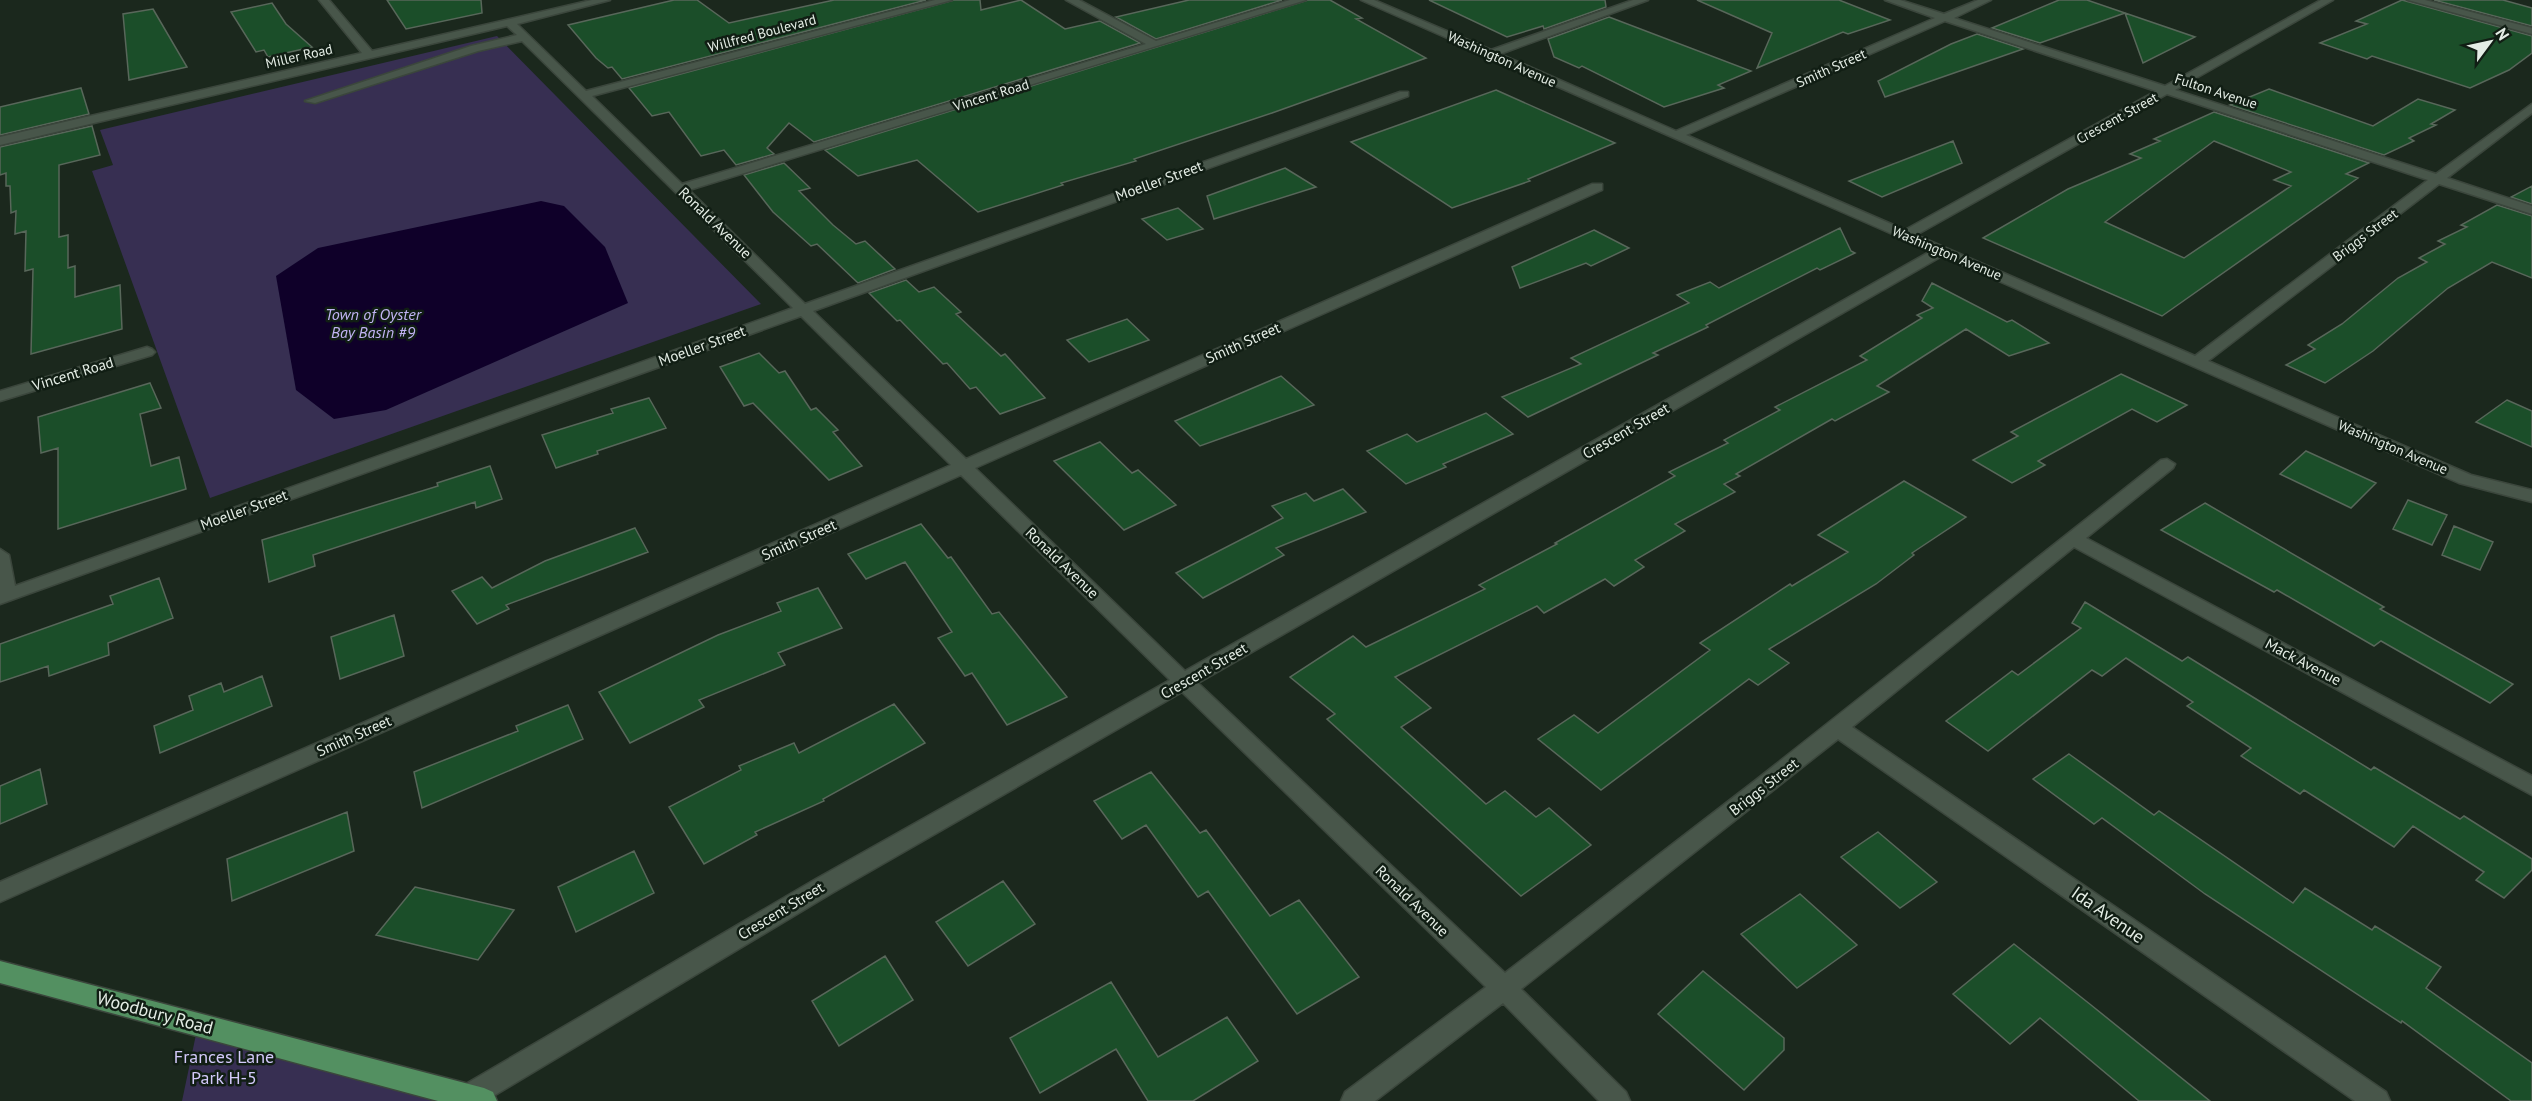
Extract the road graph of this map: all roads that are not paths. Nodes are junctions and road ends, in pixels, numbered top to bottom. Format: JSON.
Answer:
{"nodes":[{"id":1,"x":324,"y":0,"type":"edge"},
{"id":2,"x":605,"y":0,"type":"edge"},
{"id":3,"x":947,"y":0,"type":"edge"},
{"id":4,"x":1071,"y":0,"type":"edge"},
{"id":5,"x":1301,"y":0,"type":"edge"},
{"id":6,"x":1366,"y":0,"type":"edge"},
{"id":7,"x":1643,"y":0,"type":"edge"},
{"id":8,"x":1890,"y":0,"type":"edge"},
{"id":9,"x":1986,"y":0,"type":"edge"},
{"id":10,"x":2328,"y":0,"type":"edge"},
{"id":11,"x":2413,"y":0,"type":"edge"},
{"id":12,"x":573,"y":3,"type":"edge"},
{"id":13,"x":1945,"y":18,"type":"junction"},
{"id":14,"x":510,"y":23,"type":"junction"},
{"id":15,"x":2532,"y":31,"type":"edge"},
{"id":16,"x":524,"y":37,"type":"junction"},
{"id":17,"x":1156,"y":45,"type":"junction"},
{"id":18,"x":1491,"y":54,"type":"junction"},
{"id":19,"x":369,"y":55,"type":"junction"},
{"id":20,"x":2166,"y":90,"type":"junction"},
{"id":21,"x":1404,"y":93,"type":"dead end"},
{"id":22,"x":584,"y":95,"type":"junction"},
{"id":23,"x":311,"y":101,"type":"dead end"},
{"id":24,"x":2532,"y":107,"type":"edge"},
{"id":25,"x":1676,"y":135,"type":"junction"},
{"id":26,"x":0,"y":141,"type":"edge"},
{"id":27,"x":2437,"y":179,"type":"junction"},
{"id":28,"x":1598,"y":188,"type":"dead end"},
{"id":29,"x":680,"y":189,"type":"junction"},
{"id":30,"x":2532,"y":210,"type":"edge"},
{"id":31,"x":1905,"y":235,"type":"junction"},
{"id":32,"x":1942,"y":251,"type":"junction"},
{"id":33,"x":803,"y":309,"type":"junction"},
{"id":34,"x":147,"y":352,"type":"dead end"},
{"id":35,"x":2197,"y":362,"type":"junction"},
{"id":36,"x":0,"y":396,"type":"edge"},
{"id":37,"x":2167,"y":464,"type":"dead end"},
{"id":38,"x":963,"y":467,"type":"junction"},
{"id":39,"x":2532,"y":496,"type":"edge"},
{"id":40,"x":2073,"y":539,"type":"junction"},
{"id":41,"x":0,"y":555,"type":"edge"},
{"id":42,"x":3,"y":597,"type":"edge"},
{"id":43,"x":1184,"y":683,"type":"junction"},
{"id":44,"x":1838,"y":728,"type":"junction"},
{"id":45,"x":2532,"y":786,"type":"edge"},
{"id":46,"x":0,"y":892,"type":"edge"},
{"id":47,"x":0,"y":972,"type":"edge"},
{"id":48,"x":1505,"y":989,"type":"junction"},
{"id":49,"x":476,"y":1099,"type":"edge"},
{"id":50,"x":1354,"y":1101,"type":"edge"},
{"id":51,"x":1617,"y":1101,"type":"edge"},
{"id":52,"x":2377,"y":1101,"type":"edge"}],
"edges":[{"from":1,"to":19,"type":"street"},
{"from":2,"to":12,"type":"street","name":"Miller Road"},
{"from":3,"to":22,"type":"street","name":"Willfred Boulevard"},
{"from":4,"to":17,"type":"street"},
{"from":5,"to":17,"type":"street","name":"Vincent Road"},
{"from":6,"to":18,"type":"street","name":"Washington Avenue"},
{"from":7,"to":18,"type":"street"},
{"from":8,"to":13,"type":"street","name":"Fulton Avenue"},
{"from":9,"to":13,"type":"street","name":"Smith Street"},
{"from":10,"to":20,"type":"street","name":"Crescent Street"},
{"from":11,"to":15,"type":"street"},
{"from":12,"to":14,"type":"street","name":"Miller Road"},
{"from":13,"to":20,"type":"street","name":"Fulton Avenue"},
{"from":13,"to":25,"type":"street","name":"Smith Street"},
{"from":14,"to":16,"type":"street","name":"Ronald Avenue"},
{"from":14,"to":19,"type":"street","name":"Miller Road"},
{"from":16,"to":22,"type":"street","name":"Ronald Avenue"},
{"from":16,"to":23,"type":"street"},
{"from":17,"to":29,"type":"street","name":"Vincent Road"},
{"from":18,"to":25,"type":"street","name":"Washington Avenue"},
{"from":19,"to":26,"type":"street","name":"Miller Road"},
{"from":20,"to":27,"type":"street","name":"Fulton Avenue"},
{"from":20,"to":31,"type":"street","name":"Crescent Street"},
{"from":21,"to":33,"type":"street","name":"Moeller Street"},
{"from":22,"to":29,"type":"street","name":"Ronald Avenue"},
{"from":24,"to":27,"type":"street","name":"Briggs Street"},
{"from":25,"to":31,"type":"street","name":"Washington Avenue"},
{"from":27,"to":30,"type":"street","name":"Fulton Avenue"},
{"from":27,"to":35,"type":"street","name":"Briggs Street"},
{"from":28,"to":38,"type":"street","name":"Smith Street"},
{"from":29,"to":33,"type":"street","name":"Ronald Avenue"},
{"from":31,"to":32,"type":"street","name":"Washington Avenue"},
{"from":32,"to":35,"type":"street","name":"Washington Avenue"},
{"from":32,"to":43,"type":"street","name":"Crescent Street"},
{"from":33,"to":38,"type":"street","name":"Ronald Avenue"},
{"from":33,"to":42,"type":"street","name":"Moeller Street"},
{"from":34,"to":36,"type":"street","name":"Vincent Road"},
{"from":35,"to":39,"type":"street","name":"Washington Avenue"},
{"from":37,"to":40,"type":"street","name":"Briggs Street"},
{"from":38,"to":43,"type":"street","name":"Ronald Avenue"},
{"from":38,"to":46,"type":"street","name":"Smith Street"},
{"from":40,"to":44,"type":"street","name":"Briggs Street"},
{"from":40,"to":45,"type":"street","name":"Mack Avenue"},
{"from":41,"to":42,"type":"street"},
{"from":43,"to":48,"type":"street","name":"Ronald Avenue"},
{"from":43,"to":49,"type":"street","name":"Crescent Street"},
{"from":44,"to":48,"type":"street","name":"Briggs Street"},
{"from":44,"to":52,"type":"street","name":"Ida Avenue"},
{"from":47,"to":49,"type":"main road","name":"Woodbury Road"},
{"from":48,"to":50,"type":"street","name":"Briggs Street"},
{"from":48,"to":51,"type":"street","name":"Ronald Avenue"}]}
